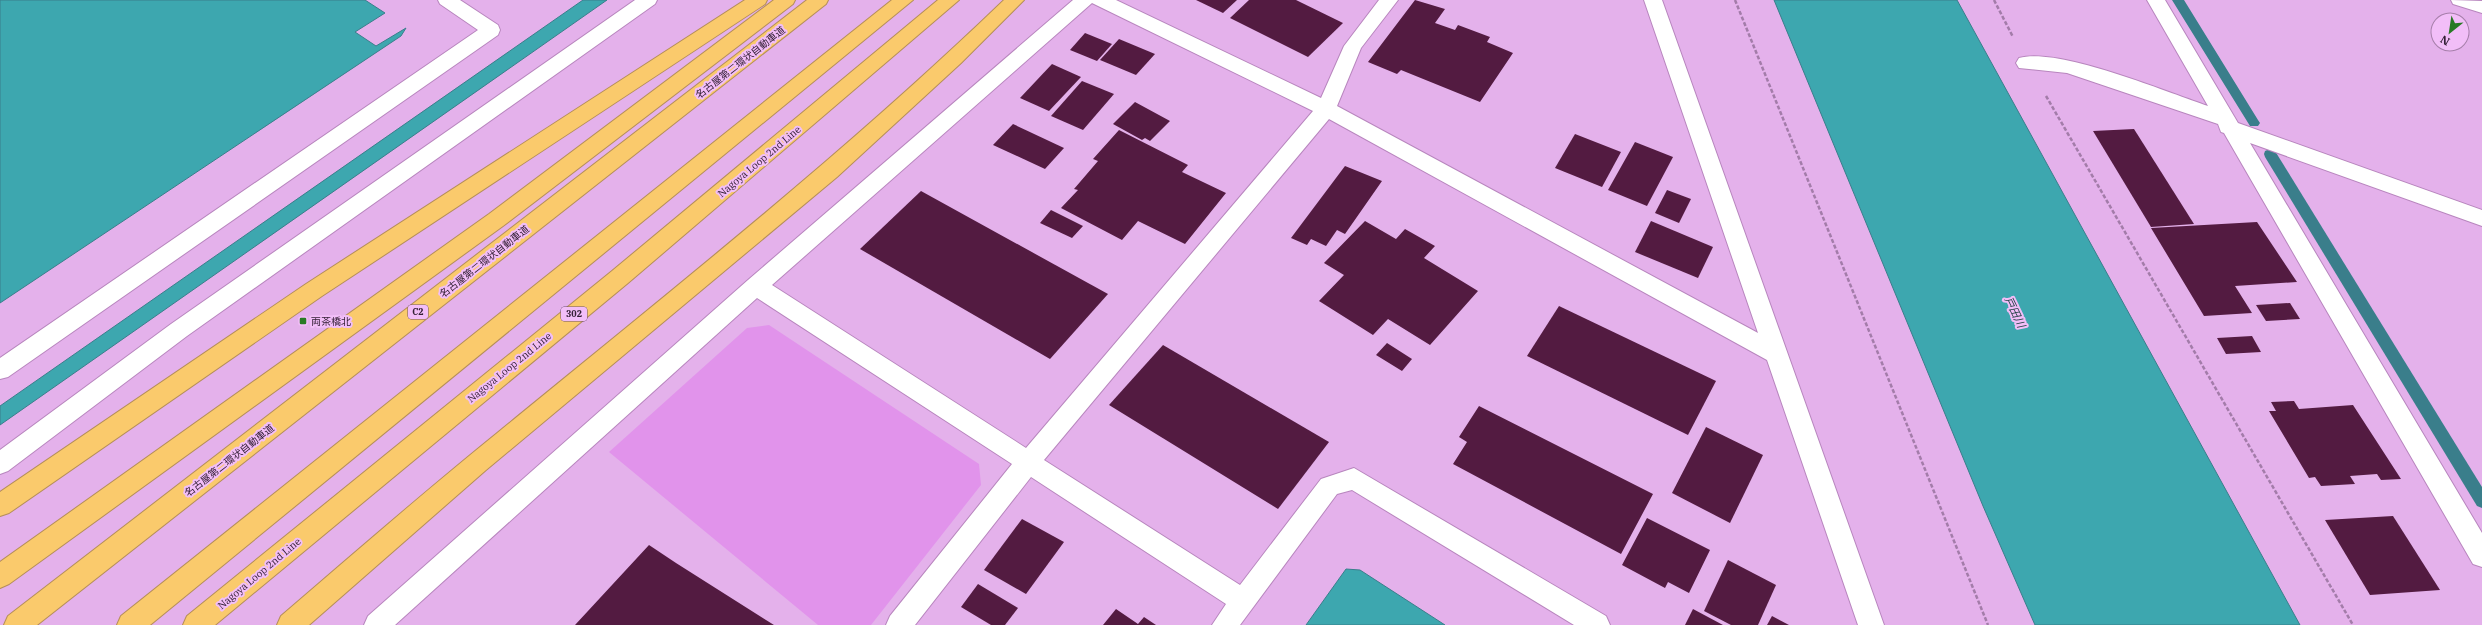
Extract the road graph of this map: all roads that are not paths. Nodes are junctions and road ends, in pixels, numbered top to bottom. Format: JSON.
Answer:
{"nodes":[{"id":1,"x":447,"y":0,"type":"edge"},
{"id":2,"x":648,"y":0,"type":"edge"},
{"id":3,"x":758,"y":0,"type":"edge"},
{"id":4,"x":786,"y":0,"type":"edge"},
{"id":5,"x":819,"y":0,"type":"edge"},
{"id":6,"x":904,"y":0,"type":"edge"},
{"id":7,"x":950,"y":0,"type":"edge"},
{"id":8,"x":1015,"y":0,"type":"edge"},
{"id":9,"x":1085,"y":0,"type":"edge"},
{"id":10,"x":1100,"y":0,"type":"edge"},
{"id":11,"x":1389,"y":0,"type":"edge"},
{"id":12,"x":1653,"y":0,"type":"edge"},
{"id":13,"x":2156,"y":0,"type":"edge"},
{"id":14,"x":2460,"y":0,"type":"edge"},
{"id":15,"x":2482,"y":7,"type":"edge"},
{"id":16,"x":2026,"y":63,"type":"road end"},
{"id":17,"x":1326,"y":109,"type":"junction"},
{"id":18,"x":2226,"y":122,"type":"junction"},
{"id":19,"x":2482,"y":218,"type":"edge"},
{"id":20,"x":756,"y":286,"type":"junction"},
{"id":21,"x":1775,"y":353,"type":"junction"},
{"id":22,"x":0,"y":370,"type":"edge"},
{"id":23,"x":1028,"y":462,"type":"junction"},
{"id":24,"x":0,"y":464,"type":"edge"},
{"id":25,"x":0,"y":504,"type":"edge"},
{"id":26,"x":2482,"y":556,"type":"edge"},
{"id":27,"x":0,"y":576,"type":"edge"},
{"id":28,"x":1243,"y":601,"type":"junction"},
{"id":29,"x":17,"y":625,"type":"edge"},
{"id":30,"x":130,"y":625,"type":"edge"},
{"id":31,"x":196,"y":625,"type":"edge"},
{"id":32,"x":290,"y":625,"type":"edge"},
{"id":33,"x":376,"y":625,"type":"edge"},
{"id":34,"x":899,"y":625,"type":"edge"},
{"id":35,"x":1225,"y":625,"type":"edge"},
{"id":36,"x":1597,"y":625,"type":"edge"},
{"id":37,"x":1871,"y":625,"type":"edge"}],
"edges":[{"from":1,"to":22,"type":"street"},
{"from":2,"to":24,"type":"street"},
{"from":3,"to":25,"type":"highway"},
{"from":4,"to":27,"type":"highway"},
{"from":5,"to":29,"type":"highway","name":"名古屋第二環状自動車道","number":"C2"},
{"from":6,"to":30,"type":"highway"},
{"from":7,"to":31,"type":"highway","name":"Nagoya Loop 2nd Line","number":"302"},
{"from":8,"to":32,"type":"highway"},
{"from":9,"to":20,"type":"street"},
{"from":10,"to":17,"type":"street"},
{"from":11,"to":17,"type":"street"},
{"from":12,"to":21,"type":"street"},
{"from":13,"to":18,"type":"street"},
{"from":14,"to":15,"type":"street"},
{"from":16,"to":18,"type":"street"},
{"from":17,"to":21,"type":"street"},
{"from":17,"to":23,"type":"street"},
{"from":18,"to":19,"type":"street"},
{"from":18,"to":26,"type":"street"},
{"from":20,"to":23,"type":"street"},
{"from":20,"to":33,"type":"street"},
{"from":21,"to":37,"type":"street"},
{"from":23,"to":28,"type":"street"},
{"from":23,"to":34,"type":"street"},
{"from":28,"to":35,"type":"street"},
{"from":28,"to":36,"type":"street"}]}
